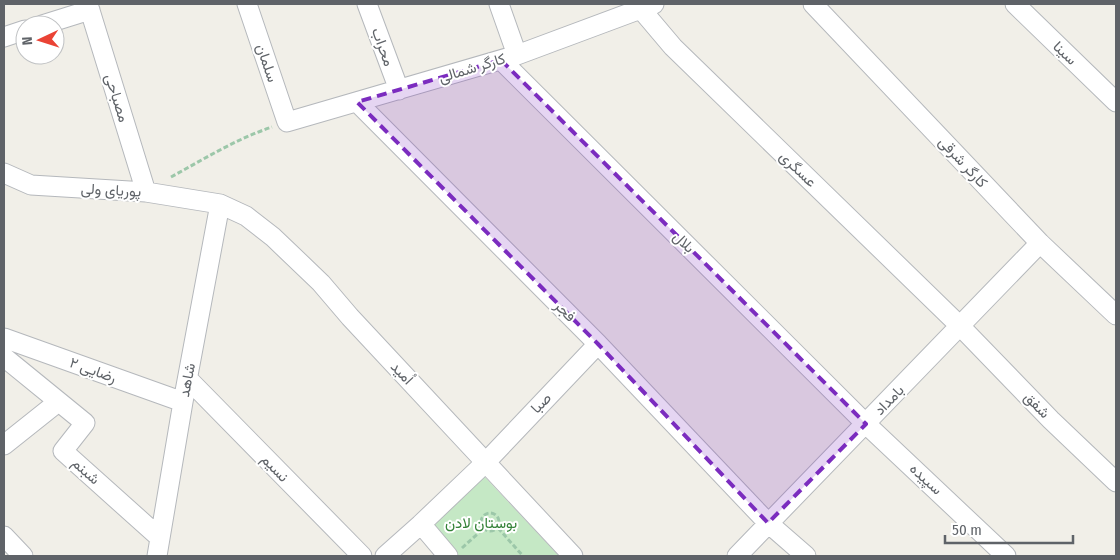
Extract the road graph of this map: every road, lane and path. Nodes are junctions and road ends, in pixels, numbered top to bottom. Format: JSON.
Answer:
{"nodes":[{"id":1,"x":247,"y":4,"type":"edge"},
{"id":2,"x":367,"y":4,"type":"edge"},
{"id":3,"x":499,"y":4,"type":"edge"},
{"id":4,"x":813,"y":4,"type":"edge"},
{"id":5,"x":1015,"y":4,"type":"edge"},
{"id":6,"x":644,"y":5,"type":"edge"},
{"id":7,"x":89,"y":7,"type":"edge"},
{"id":8,"x":65,"y":16,"type":"edge"},
{"id":9,"x":509,"y":57,"type":"junction"},
{"id":10,"x":399,"y":90,"type":"junction"},
{"id":11,"x":357,"y":102,"type":"junction"},
{"id":12,"x":1116,"y":102,"type":"edge"},
{"id":13,"x":287,"y":122,"type":"junction"},
{"id":14,"x":4,"y":173,"type":"edge"},
{"id":15,"x":171,"y":178,"type":"dead end"},
{"id":16,"x":146,"y":192,"type":"junction"},
{"id":17,"x":220,"y":204,"type":"junction"},
{"id":18,"x":1040,"y":243,"type":"junction"},
{"id":19,"x":1116,"y":315,"type":"edge"},
{"id":20,"x":960,"y":326,"type":"junction"},
{"id":21,"x":4,"y":338,"type":"edge"},
{"id":22,"x":598,"y":344,"type":"junction"},
{"id":23,"x":4,"y":356,"type":"edge"},
{"id":24,"x":188,"y":379,"type":"junction"},
{"id":25,"x":58,"y":402,"type":"junction"},
{"id":26,"x":183,"y":402,"type":"junction"},
{"id":27,"x":866,"y":424,"type":"junction"},
{"id":28,"x":4,"y":445,"type":"edge"},
{"id":29,"x":485,"y":463,"type":"junction"},
{"id":30,"x":1116,"y":482,"type":"edge"},
{"id":31,"x":420,"y":524,"type":"junction"},
{"id":32,"x":768,"y":524,"type":"junction"},
{"id":33,"x":498,"y":528,"type":"junction"},
{"id":34,"x":483,"y":529,"type":"junction"},
{"id":35,"x":4,"y":536,"type":"edge"},
{"id":36,"x":158,"y":551,"type":"edge"},
{"id":37,"x":454,"y":554,"type":"edge"},
{"id":38,"x":24,"y":556,"type":"edge"},
{"id":39,"x":362,"y":556,"type":"edge"},
{"id":40,"x":385,"y":556,"type":"edge"},
{"id":41,"x":523,"y":556,"type":"edge"},
{"id":42,"x":573,"y":556,"type":"edge"},
{"id":43,"x":737,"y":556,"type":"edge"},
{"id":44,"x":806,"y":556,"type":"edge"},
{"id":45,"x":1006,"y":556,"type":"edge"}],
"edges":[{"from":1,"to":13,"type":"street","name":"سلمان"},
{"from":2,"to":10,"type":"street","name":"محراب"},
{"from":3,"to":9,"type":"street"},
{"from":4,"to":18,"type":"street","name":"کارگر شرقی"},
{"from":5,"to":12,"type":"street","name":"سینا"},
{"from":6,"to":9,"type":"street","name":"کارگر شمالی"},
{"from":6,"to":20,"type":"street","name":"عسگری"},
{"from":7,"to":8,"type":"street"},
{"from":7,"to":16,"type":"street","name":"مصباحی"},
{"from":9,"to":10,"type":"street","name":"کارگر شمالی"},
{"from":9,"to":27,"type":"street","name":"بلال"},
{"from":10,"to":11,"type":"street","name":"کارگر شمالی"},
{"from":11,"to":13,"type":"street","name":"کارگر شمالی"},
{"from":11,"to":22,"type":"street","name":"فجر"},
{"from":13,"to":15,"type":"path"},
{"from":14,"to":16,"type":"street","name":"پوریای ولی"},
{"from":16,"to":17,"type":"street","name":"پوریای ولی"},
{"from":17,"to":24,"type":"street","name":"شاهد"},
{"from":17,"to":29,"type":"street","name":"اُمید"},
{"from":18,"to":19,"type":"street","name":"کارگر شرقی"},
{"from":18,"to":20,"type":"street","name":"بامداد"},
{"from":20,"to":27,"type":"street","name":"بامداد"},
{"from":20,"to":30,"type":"street","name":"شفق"},
{"from":21,"to":26,"type":"street","name":"رضایی ۲"},
{"from":22,"to":29,"type":"street","name":"صبا"},
{"from":22,"to":32,"type":"street","name":"فجر"},
{"from":23,"to":25,"type":"street","name":"شبنم"},
{"from":24,"to":26,"type":"street","name":"شاهد"},
{"from":24,"to":39,"type":"street","name":"نسیم"},
{"from":25,"to":28,"type":"street"},
{"from":25,"to":36,"type":"street","name":"شبنم"},
{"from":26,"to":36,"type":"street","name":"شاهد"},
{"from":27,"to":32,"type":"street","name":"بامداد"},
{"from":27,"to":45,"type":"street","name":"سپیده"},
{"from":29,"to":31,"type":"street","name":"صبا"},
{"from":29,"to":42,"type":"street","name":"اُمید"},
{"from":31,"to":37,"type":"street"},
{"from":31,"to":40,"type":"street","name":"صبا"},
{"from":32,"to":43,"type":"street","name":"بامداد"},
{"from":32,"to":44,"type":"street","name":"فجر"},
{"from":33,"to":34,"type":"path"},
{"from":33,"to":34,"type":"path"},
{"from":33,"to":41,"type":"path"},
{"from":34,"to":37,"type":"path"},
{"from":35,"to":38,"type":"street"}]}
